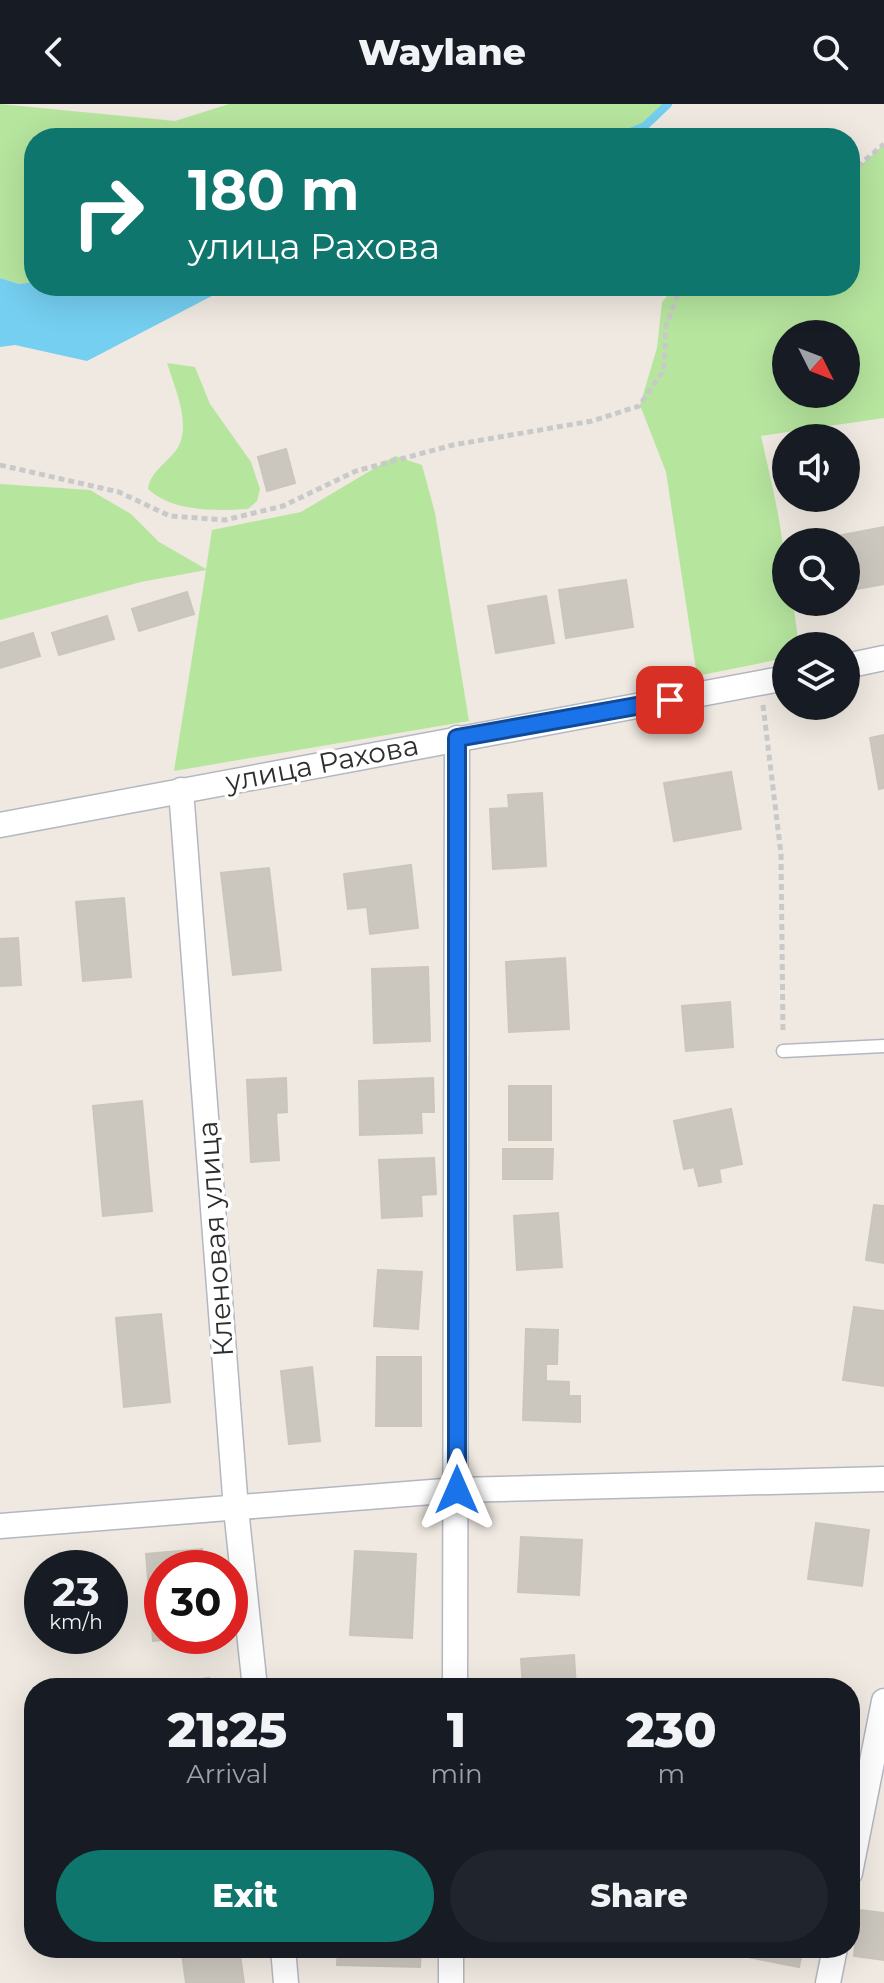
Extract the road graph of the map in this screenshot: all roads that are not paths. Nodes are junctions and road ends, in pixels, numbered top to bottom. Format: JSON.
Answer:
{"nodes":[{"id":1,"x":884,"y":658,"type":"edge"},
{"id":2,"x":860,"y":663,"type":"edge"},
{"id":3,"x":772,"y":681,"type":"edge"},
{"id":4,"x":457,"y":738,"type":"junction"},
{"id":5,"x":181,"y":790,"type":"junction"},
{"id":6,"x":0,"y":825,"type":"edge"},
{"id":7,"x":884,"y":1046,"type":"edge"},
{"id":8,"x":783,"y":1051,"type":"road end"},
{"id":9,"x":884,"y":1479,"type":"edge"},
{"id":10,"x":457,"y":1490,"type":"junction"},
{"id":11,"x":236,"y":1509,"type":"junction"},
{"id":12,"x":0,"y":1526,"type":"edge"},
{"id":13,"x":254,"y":1678,"type":"edge"},
{"id":14,"x":455,"y":1678,"type":"edge"},
{"id":15,"x":884,"y":1701,"type":"edge"},
{"id":16,"x":876,"y":1787,"type":"edge"},
{"id":17,"x":860,"y":1840,"type":"edge"},
{"id":18,"x":284,"y":1958,"type":"edge"},
{"id":19,"x":451,"y":1958,"type":"edge"},
{"id":20,"x":833,"y":1958,"type":"edge"},
{"id":21,"x":286,"y":1983,"type":"edge"},
{"id":22,"x":451,"y":1983,"type":"edge"},
{"id":23,"x":828,"y":1983,"type":"edge"}],
"edges":[{"from":1,"to":2,"type":"street"},
{"from":3,"to":4,"type":"street","name":"улица Рахова"},
{"from":4,"to":5,"type":"street","name":"улица Рахова"},
{"from":4,"to":10,"type":"street"},
{"from":5,"to":6,"type":"street","name":"улица Рахова"},
{"from":5,"to":11,"type":"street","name":"Кленовая улица"},
{"from":7,"to":8,"type":"lane"},
{"from":9,"to":10,"type":"street"},
{"from":10,"to":11,"type":"street"},
{"from":10,"to":14,"type":"street"},
{"from":11,"to":12,"type":"street"},
{"from":11,"to":13,"type":"street","name":"Кленовая улица"},
{"from":15,"to":16,"type":"street"},
{"from":16,"to":17,"type":"street"},
{"from":18,"to":21,"type":"street"},
{"from":19,"to":22,"type":"street"},
{"from":20,"to":23,"type":"street"}]}
